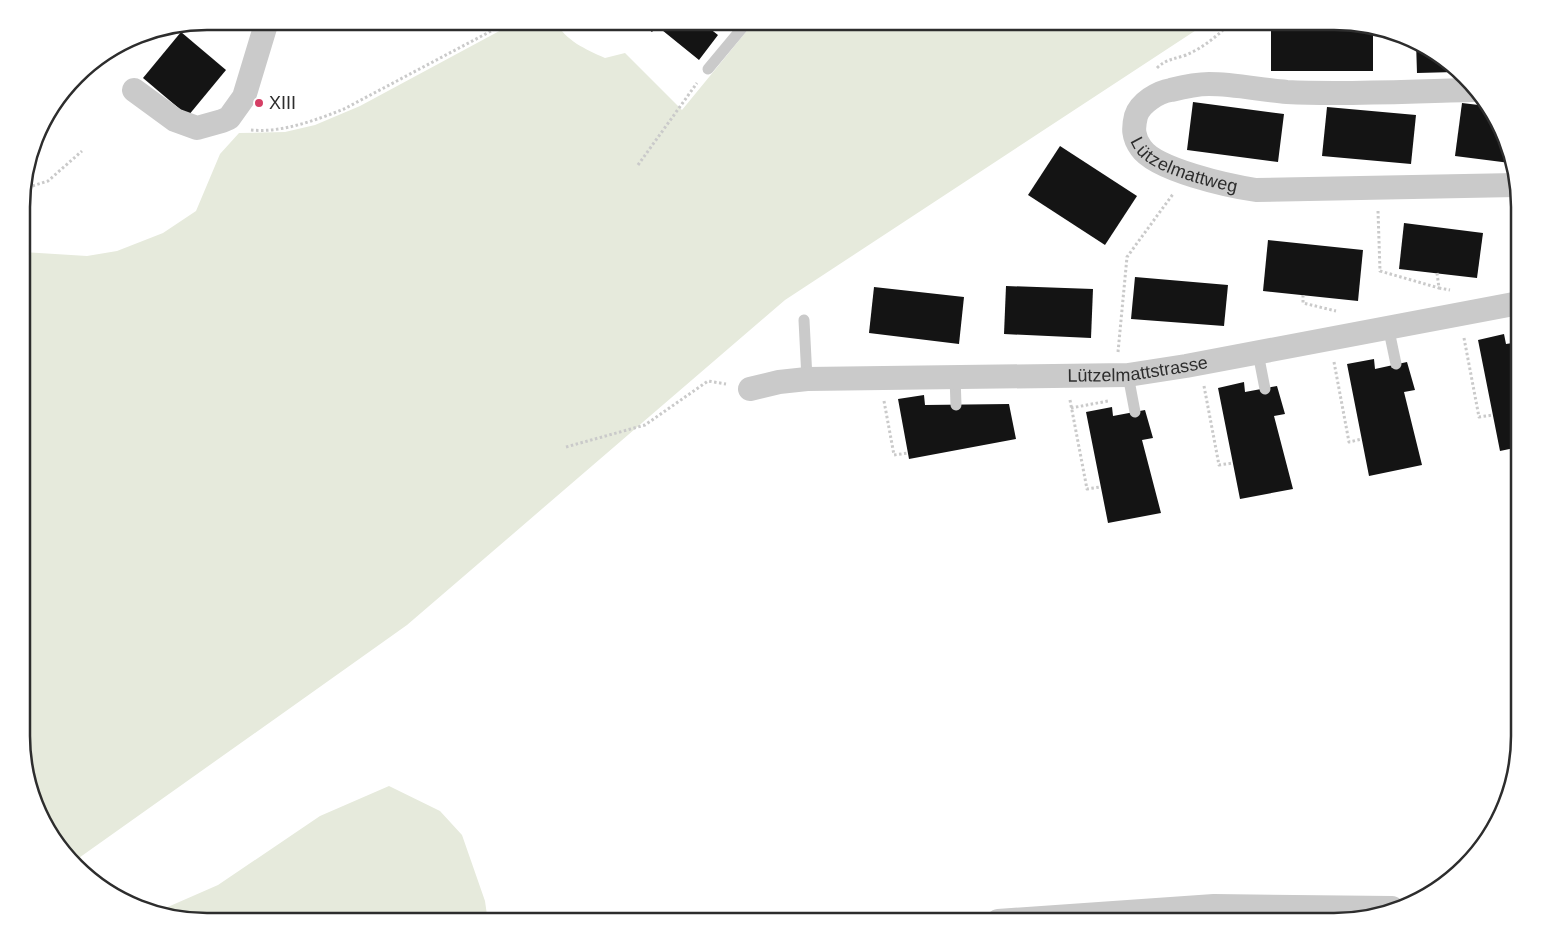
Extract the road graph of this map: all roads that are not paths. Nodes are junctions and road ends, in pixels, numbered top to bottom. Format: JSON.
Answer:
{"nodes":[{"id":1,"x":264,"y":30,"type":"edge"},
{"id":2,"x":740,"y":30,"type":"edge"},
{"id":3,"x":708,"y":69,"type":"road end"},
{"id":4,"x":134,"y":90,"type":"dead end"},
{"id":5,"x":1467,"y":90,"type":"edge"},
{"id":6,"x":1509,"y":185,"type":"edge"},
{"id":7,"x":1511,"y":304,"type":"edge"},
{"id":8,"x":804,"y":320,"type":"dead end"},
{"id":9,"x":1388,"y":326,"type":"junction"},
{"id":10,"x":1258,"y":352,"type":"junction"},
{"id":11,"x":1396,"y":364,"type":"dead end"},
{"id":12,"x":1122,"y":368,"type":"junction"},
{"id":13,"x":955,"y":377,"type":"junction"},
{"id":14,"x":807,"y":379,"type":"junction"},
{"id":15,"x":1265,"y":388,"type":"dead end"},
{"id":16,"x":750,"y":389,"type":"road end"},
{"id":17,"x":956,"y":405,"type":"dead end"},
{"id":18,"x":1135,"y":412,"type":"dead end"},
{"id":19,"x":1377,"y":908,"type":"edge"},
{"id":20,"x":1120,"y":913,"type":"edge"}],
"edges":[{"from":1,"to":4,"type":"street"},
{"from":2,"to":3,"type":"lane"},
{"from":5,"to":6,"type":"street","name":"Lützelmattweg"},
{"from":7,"to":9,"type":"street","name":"Lützelmattstrasse"},
{"from":8,"to":14,"type":"lane"},
{"from":9,"to":10,"type":"street","name":"Lützelmattstrasse"},
{"from":9,"to":11,"type":"lane"},
{"from":10,"to":12,"type":"street","name":"Lützelmattstrasse"},
{"from":10,"to":15,"type":"lane"},
{"from":12,"to":13,"type":"street","name":"Lützelmattstrasse"},
{"from":12,"to":18,"type":"lane"},
{"from":13,"to":14,"type":"street","name":"Lützelmattstrasse"},
{"from":13,"to":17,"type":"lane"},
{"from":14,"to":16,"type":"street","name":"Lützelmattstrasse"},
{"from":19,"to":20,"type":"street"}]}
